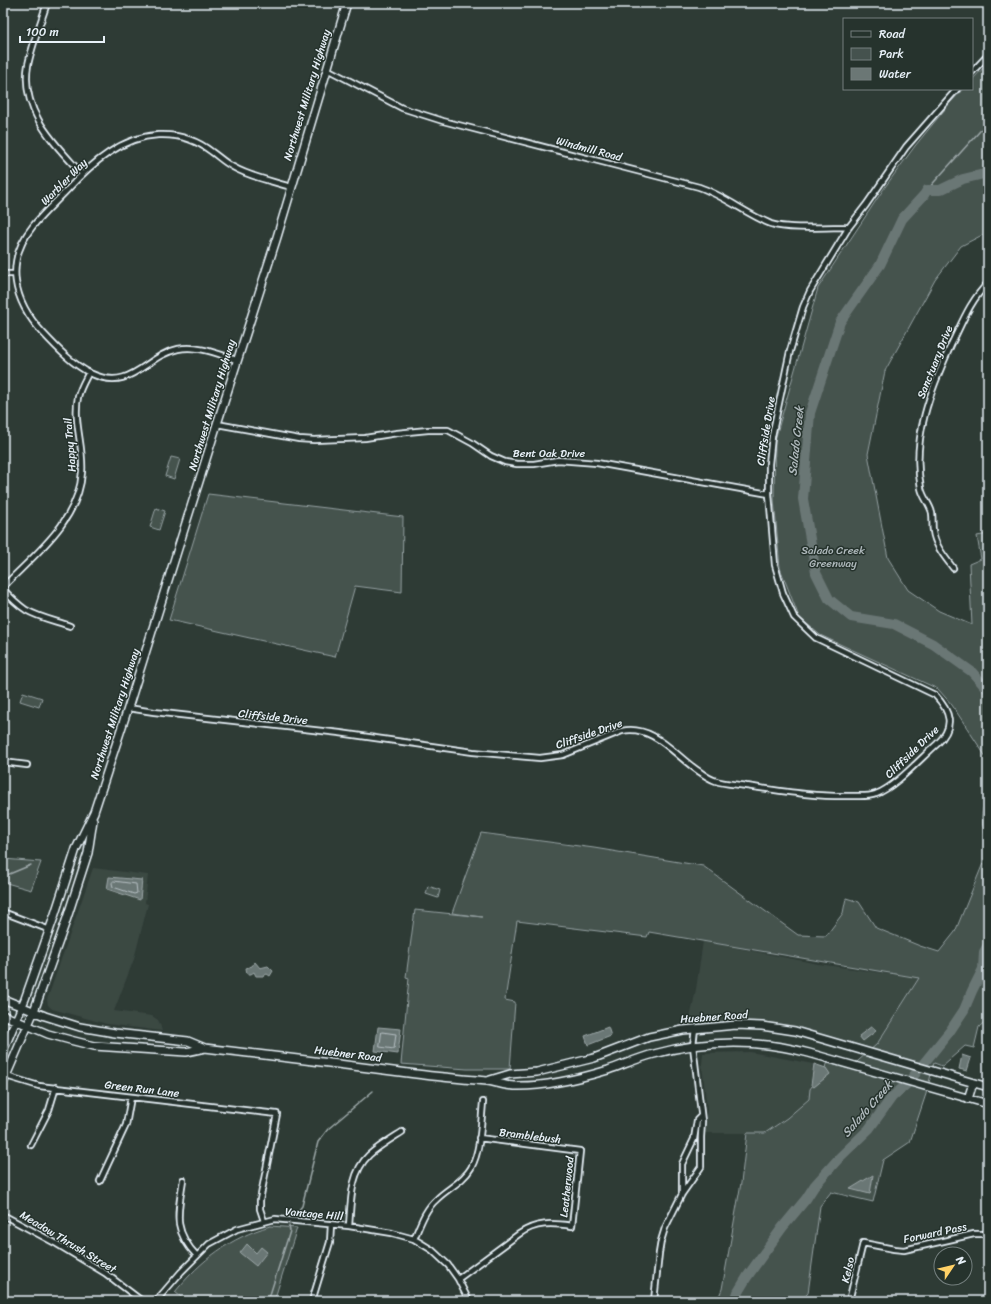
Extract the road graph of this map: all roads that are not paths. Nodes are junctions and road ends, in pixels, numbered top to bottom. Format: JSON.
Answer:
{"nodes":[{"id":1,"x":47,"y":3,"type":"edge"},
{"id":2,"x":347,"y":3,"type":"edge"},
{"id":3,"x":988,"y":55,"type":"edge"},
{"id":4,"x":327,"y":69,"type":"junction"},
{"id":5,"x":973,"y":71,"type":"edge"},
{"id":6,"x":956,"y":90,"type":"edge"},
{"id":7,"x":82,"y":174,"type":"junction"},
{"id":8,"x":291,"y":187,"type":"junction"},
{"id":9,"x":849,"y":227,"type":"junction"},
{"id":10,"x":3,"y":274,"type":"edge"},
{"id":11,"x":15,"y":274,"type":"junction"},
{"id":12,"x":988,"y":283,"type":"edge"},
{"id":13,"x":237,"y":360,"type":"junction"},
{"id":14,"x":89,"y":372,"type":"junction"},
{"id":15,"x":217,"y":424,"type":"junction"},
{"id":16,"x":769,"y":494,"type":"junction"},
{"id":17,"x":953,"y":568,"type":"dead end"},
{"id":18,"x":3,"y":588,"type":"edge"},
{"id":19,"x":70,"y":626,"type":"dead end"},
{"id":20,"x":128,"y":708,"type":"junction"},
{"id":21,"x":3,"y":762,"type":"edge"},
{"id":22,"x":27,"y":766,"type":"dead end"},
{"id":23,"x":94,"y":812,"type":"junction"},
{"id":24,"x":3,"y":912,"type":"edge"},
{"id":25,"x":50,"y":930,"type":"junction"},
{"id":26,"x":3,"y":998,"type":"edge"},
{"id":27,"x":22,"y":1006,"type":"junction"},
{"id":28,"x":34,"y":1011,"type":"junction"},
{"id":29,"x":3,"y":1015,"type":"edge"},
{"id":30,"x":16,"y":1020,"type":"junction"},
{"id":31,"x":28,"y":1025,"type":"junction"},
{"id":32,"x":695,"y":1028,"type":"junction"},
{"id":33,"x":156,"y":1037,"type":"junction"},
{"id":34,"x":693,"y":1046,"type":"junction"},
{"id":35,"x":206,"y":1048,"type":"junction"},
{"id":36,"x":155,"y":1050,"type":"junction"},
{"id":37,"x":3,"y":1051,"type":"edge"},
{"id":38,"x":572,"y":1064,"type":"junction"},
{"id":39,"x":576,"y":1078,"type":"junction"},
{"id":40,"x":5,"y":1080,"type":"edge"},
{"id":41,"x":488,"y":1081,"type":"junction"},
{"id":42,"x":973,"y":1083,"type":"junction"},
{"id":43,"x":988,"y":1087,"type":"edge"},
{"id":44,"x":56,"y":1088,"type":"junction"},
{"id":45,"x":131,"y":1097,"type":"junction"},
{"id":46,"x":968,"y":1099,"type":"junction"},
{"id":47,"x":483,"y":1102,"type":"dead end"},
{"id":48,"x":988,"y":1104,"type":"edge"},
{"id":49,"x":701,"y":1116,"type":"junction"},
{"id":50,"x":402,"y":1132,"type":"dead end"},
{"id":51,"x":479,"y":1138,"type":"junction"},
{"id":52,"x":31,"y":1144,"type":"dead end"},
{"id":53,"x":580,"y":1151,"type":"joint"},
{"id":54,"x":182,"y":1180,"type":"dead end"},
{"id":55,"x":100,"y":1181,"type":"dead end"},
{"id":56,"x":682,"y":1194,"type":"junction"},
{"id":57,"x":3,"y":1215,"type":"edge"},
{"id":58,"x":264,"y":1222,"type":"junction"},
{"id":59,"x":331,"y":1224,"type":"junction"},
{"id":60,"x":348,"y":1226,"type":"junction"},
{"id":61,"x":988,"y":1234,"type":"edge"},
{"id":62,"x":414,"y":1239,"type":"junction"},
{"id":63,"x":863,"y":1243,"type":"joint"},
{"id":64,"x":196,"y":1256,"type":"junction"},
{"id":65,"x":458,"y":1279,"type":"junction"},
{"id":66,"x":3,"y":1299,"type":"edge"},
{"id":67,"x":6,"y":1301,"type":"edge"},
{"id":68,"x":142,"y":1301,"type":"edge"},
{"id":69,"x":156,"y":1301,"type":"edge"},
{"id":70,"x":312,"y":1301,"type":"edge"},
{"id":71,"x":468,"y":1301,"type":"edge"},
{"id":72,"x":654,"y":1301,"type":"edge"},
{"id":73,"x":849,"y":1301,"type":"edge"}],
"edges":[{"from":1,"to":7,"type":"street"},
{"from":2,"to":4,"type":"main road","name":"Northwest Military Highway"},
{"from":3,"to":5,"type":"street"},
{"from":4,"to":8,"type":"main road","name":"Northwest Military Highway"},
{"from":4,"to":9,"type":"street","name":"Windmill Road"},
{"from":6,"to":9,"type":"street","name":"Cliffside Drive"},
{"from":7,"to":8,"type":"street","name":"Warbler Way"},
{"from":7,"to":11,"type":"street","name":"Warbler Way"},
{"from":8,"to":13,"type":"main road","name":"Northwest Military Highway"},
{"from":9,"to":16,"type":"street","name":"Cliffside Drive"},
{"from":10,"to":11,"type":"street"},
{"from":11,"to":14,"type":"street","name":"Warbler Way"},
{"from":12,"to":17,"type":"street","name":"Sanctuary Drive"},
{"from":13,"to":14,"type":"street","name":"Warbler Way"},
{"from":13,"to":15,"type":"main road","name":"Northwest Military Highway"},
{"from":14,"to":18,"type":"street","name":"Happy Trail"},
{"from":15,"to":16,"type":"street","name":"Bent Oak Drive"},
{"from":15,"to":20,"type":"main road","name":"Northwest Military Highway"},
{"from":16,"to":20,"type":"street","name":"Cliffside Drive"},
{"from":18,"to":19,"type":"street"},
{"from":20,"to":23,"type":"main road","name":"Northwest Military Highway"},
{"from":21,"to":22,"type":"street"},
{"from":23,"to":25,"type":"main road","name":"Northwest Military Highway"},
{"from":23,"to":28,"type":"main road","name":"Northwest Military Highway"},
{"from":24,"to":25,"type":"street"},
{"from":25,"to":27,"type":"main road","name":"Northwest Military Highway"},
{"from":26,"to":27,"type":"main road","name":"Huebner Road"},
{"from":27,"to":28,"type":"main road","name":"Huebner Road"},
{"from":27,"to":30,"type":"main road","name":"Northwest Military Highway"},
{"from":28,"to":31,"type":"main road","name":"Northwest Military Highway"},
{"from":28,"to":33,"type":"main road","name":"Huebner Road"},
{"from":29,"to":30,"type":"main road","name":"Huebner Road"},
{"from":30,"to":31,"type":"main road","name":"Huebner Road"},
{"from":30,"to":37,"type":"main road","name":"Northwest Military Highway"},
{"from":31,"to":36,"type":"main road","name":"Huebner Road"},
{"from":31,"to":40,"type":"main road","name":"Northwest Military Highway"},
{"from":32,"to":34,"type":"street"},
{"from":32,"to":38,"type":"main road","name":"Huebner Road"},
{"from":32,"to":42,"type":"main road","name":"Huebner Road"},
{"from":33,"to":35,"type":"main road","name":"Huebner Road"},
{"from":33,"to":36,"type":"main road"},
{"from":34,"to":39,"type":"main road","name":"Huebner Road"},
{"from":34,"to":46,"type":"main road","name":"Huebner Road"},
{"from":34,"to":49,"type":"street"},
{"from":35,"to":36,"type":"main road","name":"Huebner Road"},
{"from":35,"to":41,"type":"main road","name":"Huebner Road"},
{"from":38,"to":39,"type":"main road"},
{"from":38,"to":41,"type":"main road","name":"Huebner Road"},
{"from":39,"to":41,"type":"main road","name":"Huebner Road"},
{"from":40,"to":44,"type":"street","name":"Green Run Lane"},
{"from":42,"to":43,"type":"main road","name":"Huebner Road"},
{"from":42,"to":46,"type":"main road"},
{"from":44,"to":45,"type":"street","name":"Green Run Lane"},
{"from":44,"to":52,"type":"street"},
{"from":45,"to":55,"type":"street"},
{"from":45,"to":58,"type":"street","name":"Green Run Lane"},
{"from":46,"to":48,"type":"main road","name":"Huebner Road"},
{"from":47,"to":51,"type":"street"},
{"from":49,"to":56,"type":"street"},
{"from":49,"to":56,"type":"street"},
{"from":50,"to":60,"type":"street"},
{"from":51,"to":53,"type":"street","name":"Bramblebush"},
{"from":51,"to":62,"type":"street"},
{"from":53,"to":65,"type":"street","name":"Leatherwood"},
{"from":54,"to":64,"type":"street"},
{"from":56,"to":72,"type":"street"},
{"from":57,"to":68,"type":"street","name":"Meadow Thrush Street"},
{"from":58,"to":59,"type":"street","name":"Vantage Hill"},
{"from":58,"to":64,"type":"street","name":"Vantage Hill"},
{"from":59,"to":60,"type":"street","name":"Vantage Hill"},
{"from":59,"to":70,"type":"street"},
{"from":60,"to":62,"type":"street","name":"Vantage Hill"},
{"from":61,"to":63,"type":"street","name":"Forward Pass"},
{"from":62,"to":65,"type":"street","name":"Vantage Hill"},
{"from":63,"to":73,"type":"street","name":"Kelso"},
{"from":64,"to":69,"type":"street","name":"Vantage Hill"},
{"from":65,"to":71,"type":"street","name":"Vantage Hill"},
{"from":66,"to":67,"type":"street"}]}
